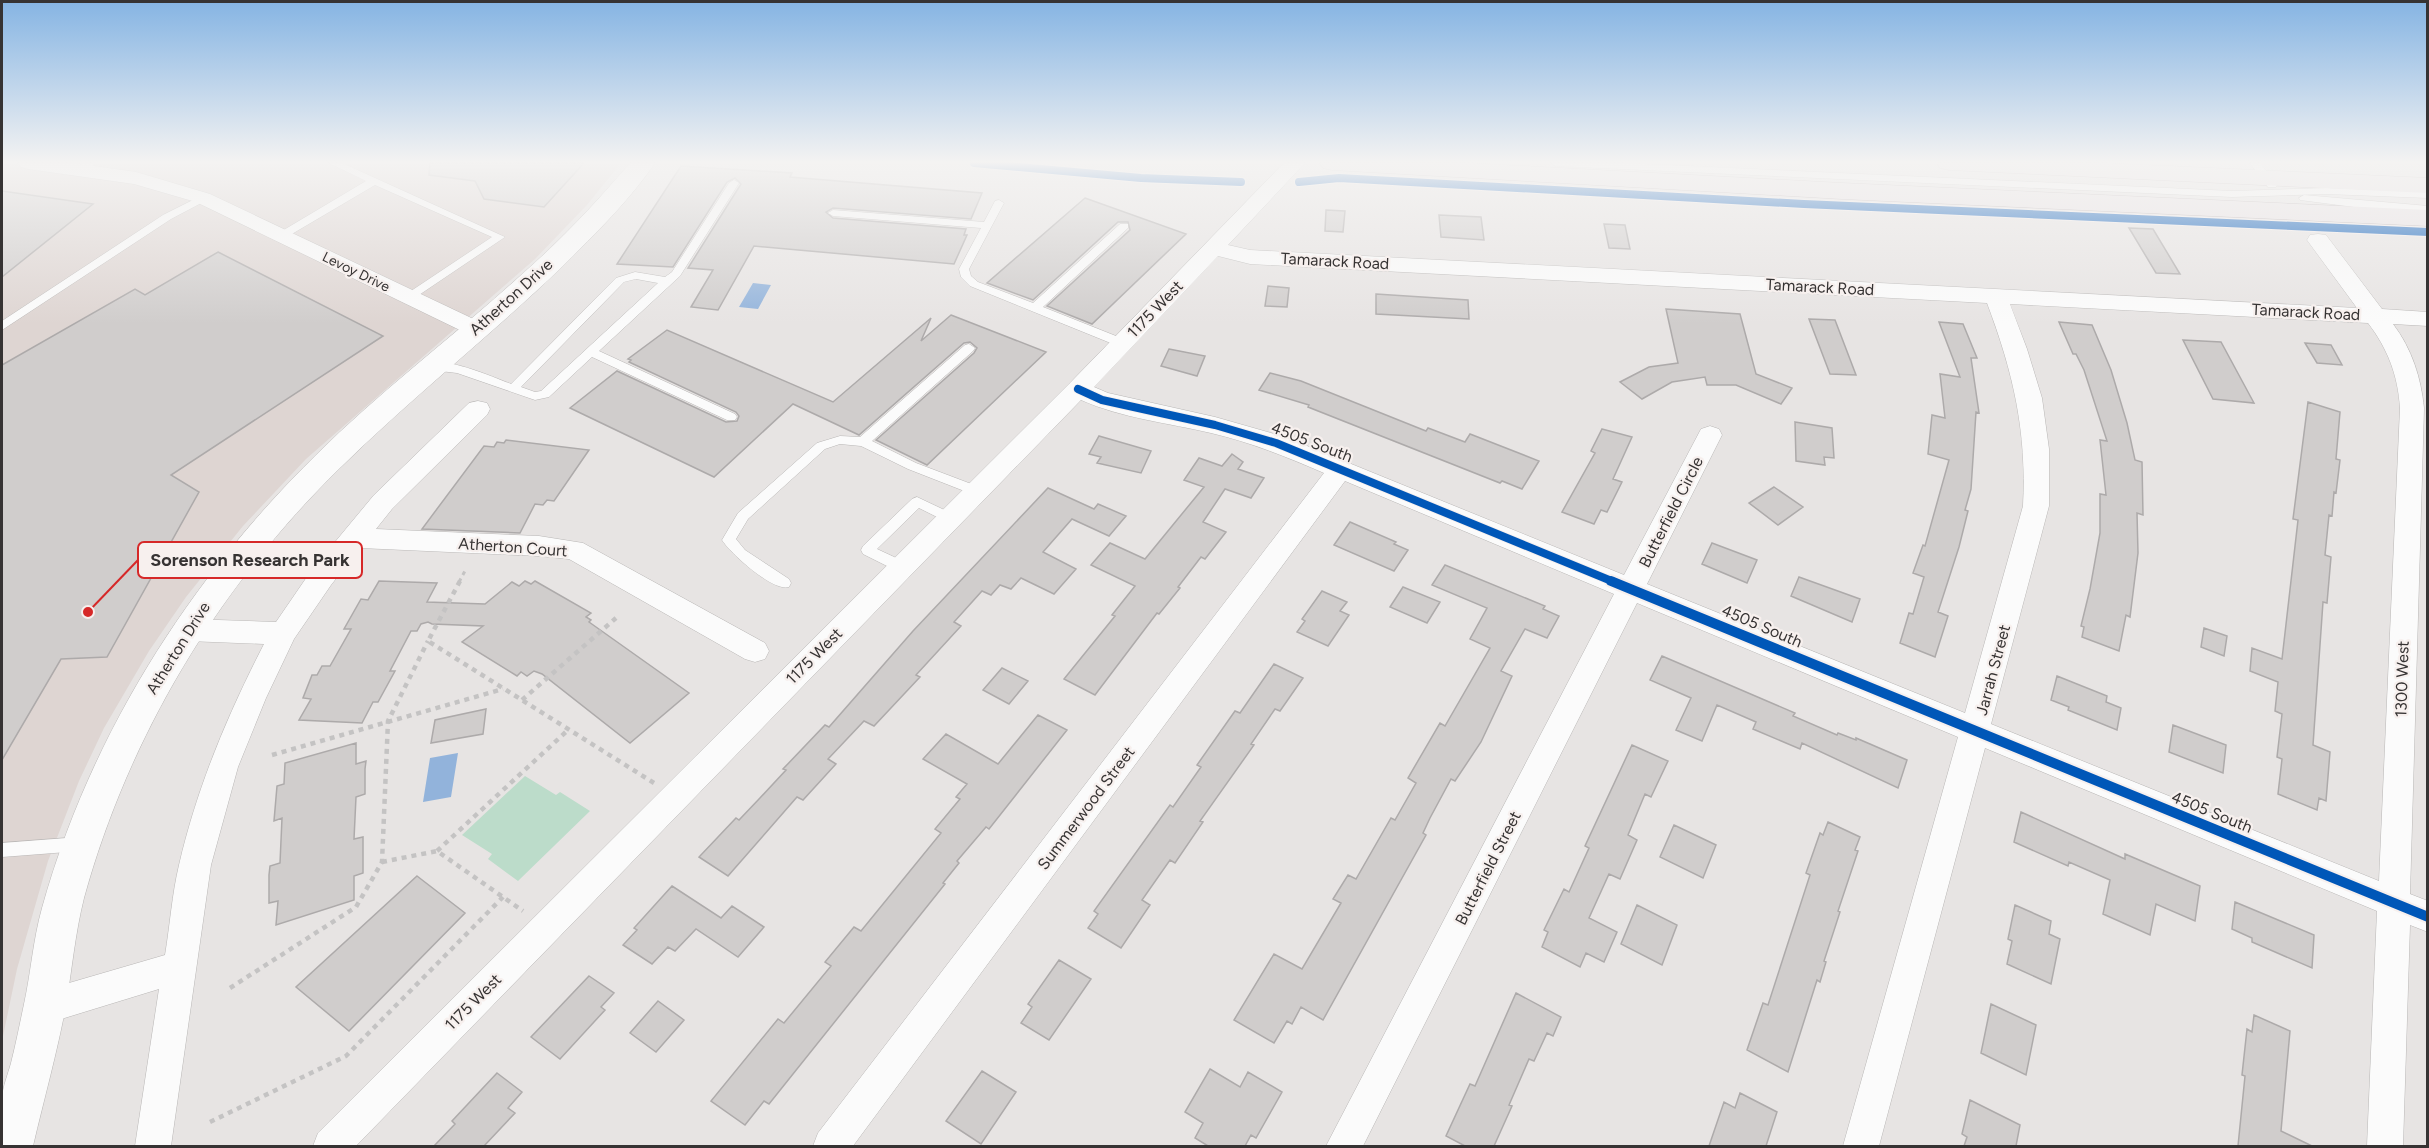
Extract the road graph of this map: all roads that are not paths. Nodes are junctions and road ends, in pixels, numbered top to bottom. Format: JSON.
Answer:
{"nodes":[{"id":1,"x":168,"y":217,"type":"edge"},
{"id":2,"x":241,"y":217,"type":"edge"},
{"id":3,"x":314,"y":217,"type":"edge"},
{"id":4,"x":454,"y":217,"type":"edge"},
{"id":5,"x":596,"y":217,"type":"edge"},
{"id":6,"x":713,"y":217,"type":"edge"},
{"id":7,"x":879,"y":217,"type":"edge"},
{"id":8,"x":992,"y":217,"type":"edge"},
{"id":9,"x":1244,"y":217,"type":"edge"},
{"id":10,"x":988,"y":225,"type":"junction"},
{"id":11,"x":1125,"y":226,"type":"dead end"},
{"id":12,"x":281,"y":236,"type":"junction"},
{"id":13,"x":2318,"y":240,"type":"dead end"},
{"id":14,"x":1214,"y":248,"type":"junction"},
{"id":15,"x":666,"y":281,"type":"junction"},
{"id":16,"x":1996,"y":296,"type":"junction"},
{"id":17,"x":409,"y":297,"type":"junction"},
{"id":18,"x":1035,"y":308,"type":"junction"},
{"id":19,"x":2374,"y":315,"type":"junction"},
{"id":20,"x":2427,"y":319,"type":"edge"},
{"id":21,"x":2,"y":326,"type":"edge"},
{"id":22,"x":476,"y":329,"type":"junction"},
{"id":23,"x":1122,"y":343,"type":"junction"},
{"id":24,"x":969,"y":348,"type":"dead end"},
{"id":25,"x":591,"y":352,"type":"junction"},
{"id":26,"x":432,"y":366,"type":"junction"},
{"id":27,"x":513,"y":389,"type":"junction"},
{"id":28,"x":1077,"y":389,"type":"junction"},
{"id":29,"x":478,"y":410,"type":"dead end"},
{"id":30,"x":730,"y":417,"type":"dead end"},
{"id":31,"x":1710,"y":435,"type":"dead end"},
{"id":32,"x":863,"y":442,"type":"junction"},
{"id":33,"x":1341,"y":468,"type":"junction"},
{"id":34,"x":977,"y":491,"type":"junction"},
{"id":35,"x":950,"y":518,"type":"junction"},
{"id":36,"x":353,"y":538,"type":"junction"},
{"id":37,"x":902,"y":567,"type":"junction"},
{"id":38,"x":784,"y":583,"type":"dead end"},
{"id":39,"x":1632,"y":589,"type":"junction"},
{"id":40,"x":188,"y":630,"type":"junction"},
{"id":41,"x":283,"y":633,"type":"junction"},
{"id":42,"x":755,"y":651,"type":"dead end"},
{"id":43,"x":1976,"y":731,"type":"junction"},
{"id":44,"x":82,"y":844,"type":"junction"},
{"id":45,"x":2,"y":850,"type":"edge"},
{"id":46,"x":2393,"y":903,"type":"junction"},
{"id":47,"x":2427,"y":917,"type":"edge"},
{"id":48,"x":178,"y":967,"type":"junction"},
{"id":49,"x":45,"y":1007,"type":"junction"},
{"id":50,"x":10,"y":1146,"type":"edge"},
{"id":51,"x":153,"y":1146,"type":"edge"},
{"id":52,"x":331,"y":1146,"type":"edge"},
{"id":53,"x":831,"y":1146,"type":"edge"},
{"id":54,"x":1344,"y":1146,"type":"edge"},
{"id":55,"x":1861,"y":1146,"type":"edge"},
{"id":56,"x":2385,"y":1146,"type":"edge"}],
"edges":[{"from":1,"to":21,"type":"lane"},
{"from":2,"to":12,"type":"street","name":"Levoy Drive"},
{"from":3,"to":12,"type":"lane"},
{"from":4,"to":17,"type":"lane"},
{"from":5,"to":22,"type":"street","name":"Atherton Drive"},
{"from":6,"to":15,"type":"lane"},
{"from":7,"to":10,"type":"lane"},
{"from":8,"to":10,"type":"lane"},
{"from":9,"to":14,"type":"street","name":"1175 West"},
{"from":10,"to":18,"type":"lane"},
{"from":11,"to":18,"type":"lane"},
{"from":12,"to":17,"type":"street","name":"Levoy Drive"},
{"from":13,"to":19,"type":"street","name":"1300 West"},
{"from":14,"to":16,"type":"street","name":"Tamarack Road"},
{"from":14,"to":23,"type":"street","name":"1175 West"},
{"from":15,"to":25,"type":"lane"},
{"from":15,"to":27,"type":"lane"},
{"from":16,"to":19,"type":"street","name":"Tamarack Road"},
{"from":16,"to":43,"type":"street","name":"Jarrah Street"},
{"from":17,"to":22,"type":"street","name":"Levoy Drive"},
{"from":18,"to":23,"type":"lane"},
{"from":19,"to":20,"type":"street","name":"Tamarack Road"},
{"from":19,"to":46,"type":"street","name":"1300 West"},
{"from":22,"to":26,"type":"street","name":"Atherton Drive"},
{"from":23,"to":28,"type":"street","name":"1175 West"},
{"from":24,"to":32,"type":"lane"},
{"from":25,"to":27,"type":"lane"},
{"from":25,"to":30,"type":"lane"},
{"from":26,"to":27,"type":"lane"},
{"from":26,"to":40,"type":"street","name":"Atherton Drive"},
{"from":28,"to":33,"type":"street","name":"4505 South"},
{"from":28,"to":34,"type":"street","name":"1175 West"},
{"from":29,"to":36,"type":"street"},
{"from":31,"to":39,"type":"street","name":"Butterfield Circle"},
{"from":32,"to":34,"type":"lane"},
{"from":32,"to":38,"type":"lane"},
{"from":33,"to":39,"type":"street","name":"4505 South"},
{"from":33,"to":53,"type":"street","name":"Summerwood Street"},
{"from":34,"to":35,"type":"street","name":"1175 West"},
{"from":35,"to":37,"type":"street","name":"1175 West"},
{"from":35,"to":37,"type":"lane"},
{"from":36,"to":41,"type":"street"},
{"from":36,"to":42,"type":"street","name":"Atherton Court"},
{"from":37,"to":52,"type":"street","name":"1175 West"},
{"from":39,"to":43,"type":"street","name":"4505 South"},
{"from":39,"to":54,"type":"street","name":"Butterfield Street"},
{"from":40,"to":41,"type":"street"},
{"from":40,"to":44,"type":"street","name":"Atherton Drive"},
{"from":41,"to":48,"type":"street"},
{"from":43,"to":46,"type":"street","name":"4505 South"},
{"from":43,"to":55,"type":"street","name":"Jarrah Street"},
{"from":44,"to":45,"type":"lane"},
{"from":44,"to":49,"type":"street","name":"Atherton Drive"},
{"from":46,"to":47,"type":"street","name":"4505 South"},
{"from":46,"to":56,"type":"street","name":"1300 West"},
{"from":48,"to":49,"type":"street"},
{"from":48,"to":51,"type":"street"},
{"from":49,"to":50,"type":"street","name":"Atherton Drive"}]}
